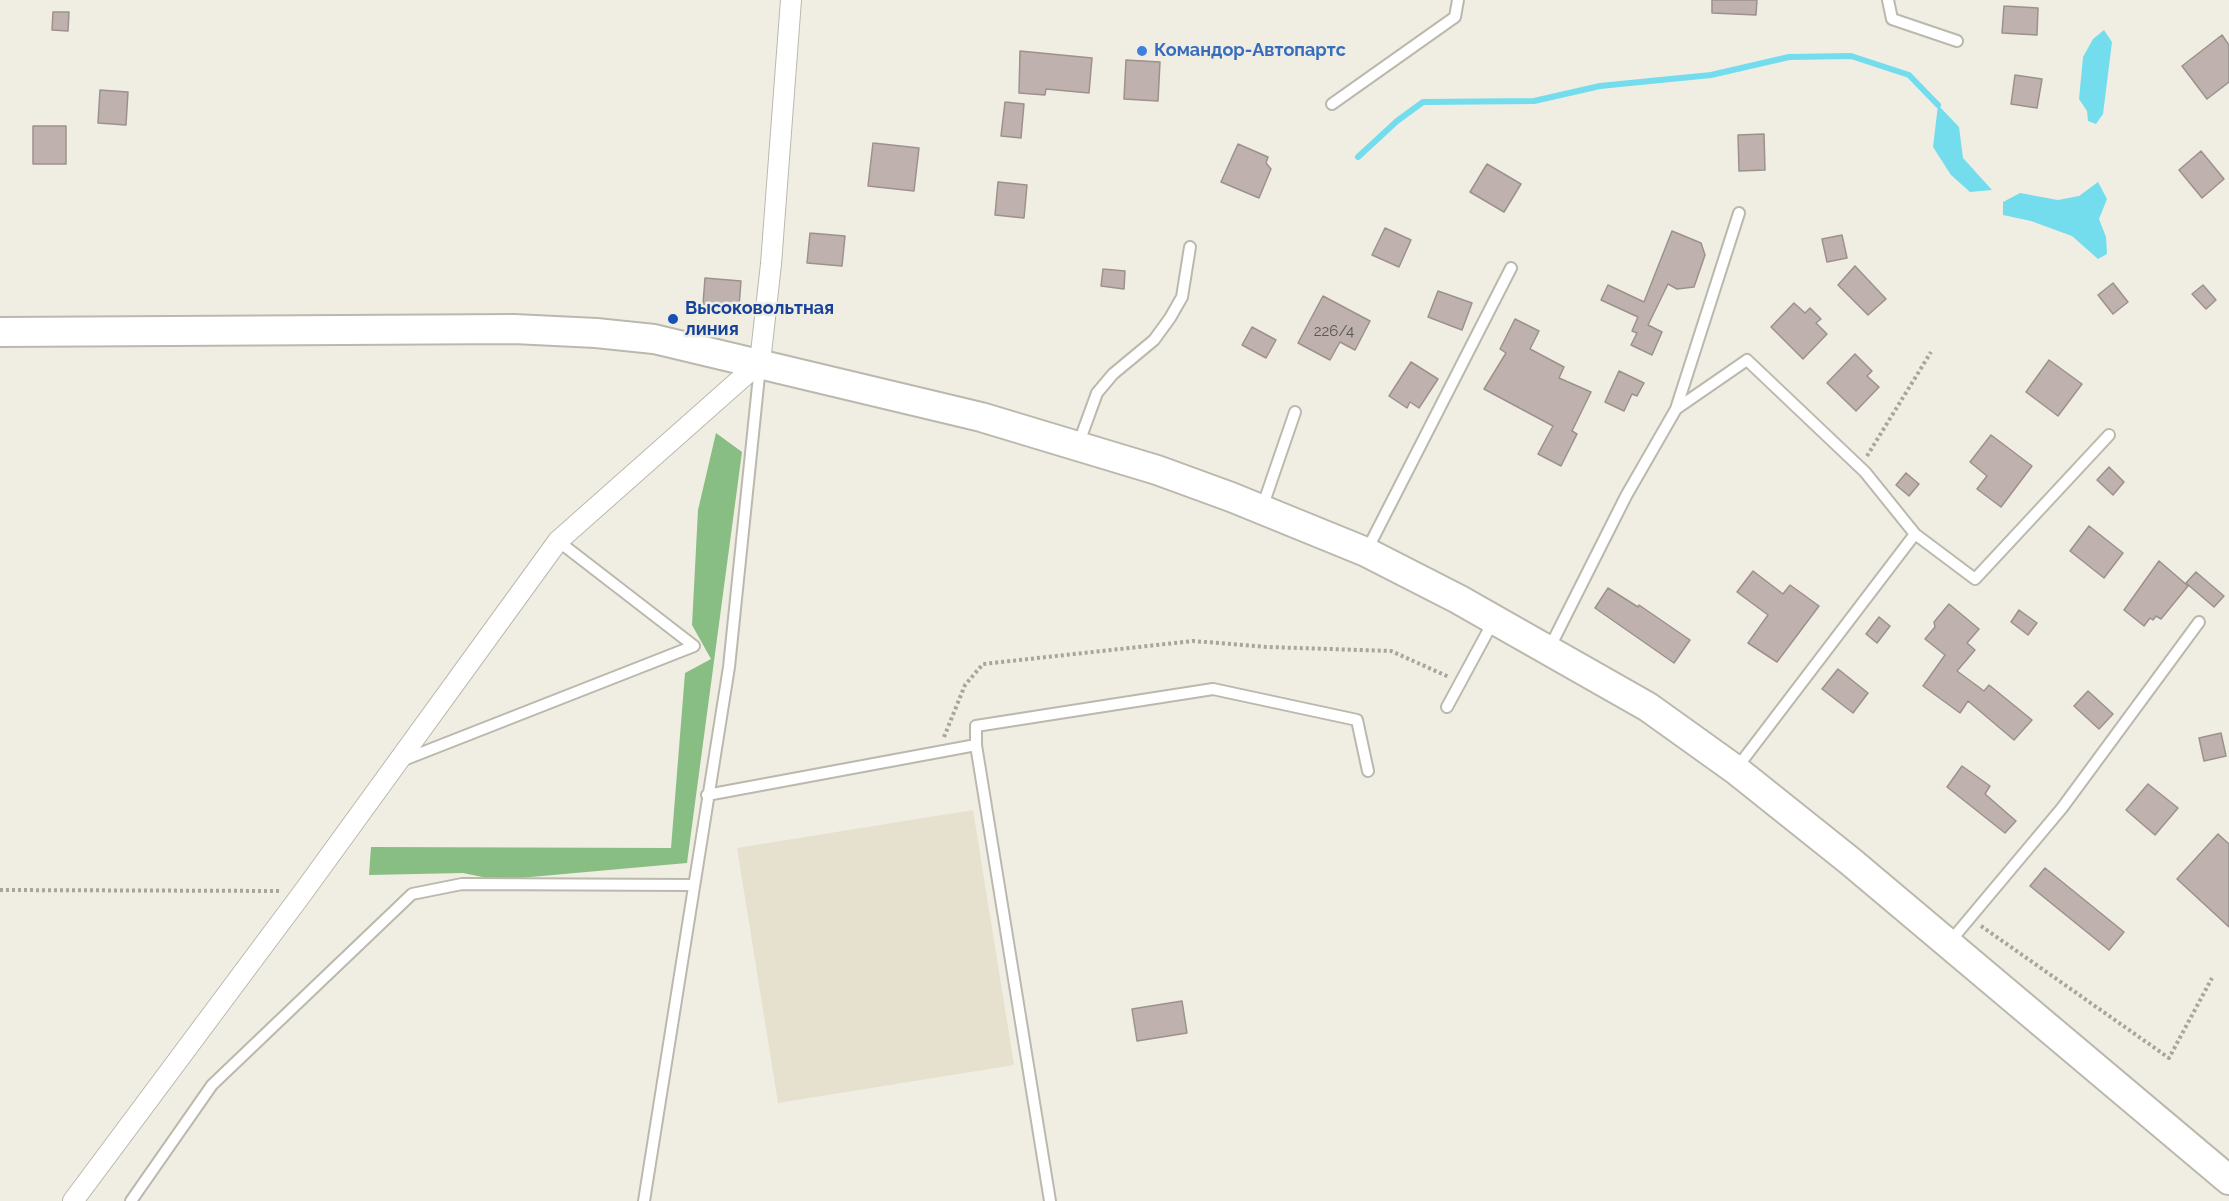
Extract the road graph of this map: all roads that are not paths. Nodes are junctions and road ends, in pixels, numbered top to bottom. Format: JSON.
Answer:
{"nodes":[{"id":1,"x":791,"y":0,"type":"edge"},
{"id":2,"x":1458,"y":0,"type":"edge"},
{"id":3,"x":1888,"y":0,"type":"edge"},
{"id":4,"x":1957,"y":41,"type":"dead end"},
{"id":5,"x":1332,"y":104,"type":"dead end"},
{"id":6,"x":1739,"y":213,"type":"dead end"},
{"id":7,"x":1190,"y":247,"type":"dead end"},
{"id":8,"x":1511,"y":268,"type":"dead end"},
{"id":9,"x":0,"y":332,"type":"edge"},
{"id":10,"x":760,"y":362,"type":"junction"},
{"id":11,"x":1676,"y":409,"type":"junction"},
{"id":12,"x":1295,"y":412,"type":"dead end"},
{"id":13,"x":2109,"y":435,"type":"dead end"},
{"id":14,"x":1078,"y":445,"type":"junction"},
{"id":15,"x":1261,"y":509,"type":"junction"},
{"id":16,"x":1915,"y":534,"type":"junction"},
{"id":17,"x":558,"y":541,"type":"junction"},
{"id":18,"x":1366,"y":552,"type":"junction"},
{"id":19,"x":1494,"y":619,"type":"junction"},
{"id":20,"x":2199,"y":622,"type":"dead end"},
{"id":21,"x":1549,"y":649,"type":"junction"},
{"id":22,"x":1447,"y":707,"type":"dead end"},
{"id":23,"x":976,"y":746,"type":"junction"},
{"id":24,"x":397,"y":762,"type":"junction"},
{"id":25,"x":1736,"y":770,"type":"junction"},
{"id":26,"x":1368,"y":771,"type":"dead end"},
{"id":27,"x":707,"y":795,"type":"junction"},
{"id":28,"x":694,"y":885,"type":"junction"},
{"id":29,"x":1948,"y":944,"type":"junction"},
{"id":30,"x":2229,"y":1180,"type":"edge"},
{"id":31,"x":73,"y":1201,"type":"edge"},
{"id":32,"x":131,"y":1201,"type":"edge"},
{"id":33,"x":644,"y":1201,"type":"edge"},
{"id":34,"x":1050,"y":1201,"type":"edge"}],
"edges":[{"from":1,"to":10,"type":"street"},
{"from":2,"to":5,"type":"lane"},
{"from":3,"to":4,"type":"lane"},
{"from":6,"to":11,"type":"lane"},
{"from":7,"to":14,"type":"lane"},
{"from":8,"to":18,"type":"lane"},
{"from":9,"to":10,"type":"main road"},
{"from":10,"to":14,"type":"main road"},
{"from":10,"to":17,"type":"street"},
{"from":10,"to":27,"type":"lane"},
{"from":11,"to":16,"type":"lane"},
{"from":11,"to":21,"type":"lane"},
{"from":12,"to":15,"type":"lane"},
{"from":13,"to":16,"type":"lane"},
{"from":14,"to":15,"type":"main road"},
{"from":15,"to":18,"type":"main road"},
{"from":16,"to":25,"type":"lane"},
{"from":17,"to":24,"type":"street"},
{"from":17,"to":24,"type":"lane"},
{"from":18,"to":19,"type":"main road"},
{"from":19,"to":21,"type":"main road"},
{"from":19,"to":22,"type":"lane"},
{"from":20,"to":29,"type":"lane"},
{"from":21,"to":25,"type":"main road"},
{"from":23,"to":26,"type":"lane"},
{"from":23,"to":27,"type":"lane"},
{"from":23,"to":34,"type":"lane"},
{"from":24,"to":31,"type":"street"},
{"from":25,"to":29,"type":"main road"},
{"from":27,"to":28,"type":"lane"},
{"from":28,"to":32,"type":"lane"},
{"from":28,"to":33,"type":"lane"},
{"from":29,"to":30,"type":"main road"}]}
